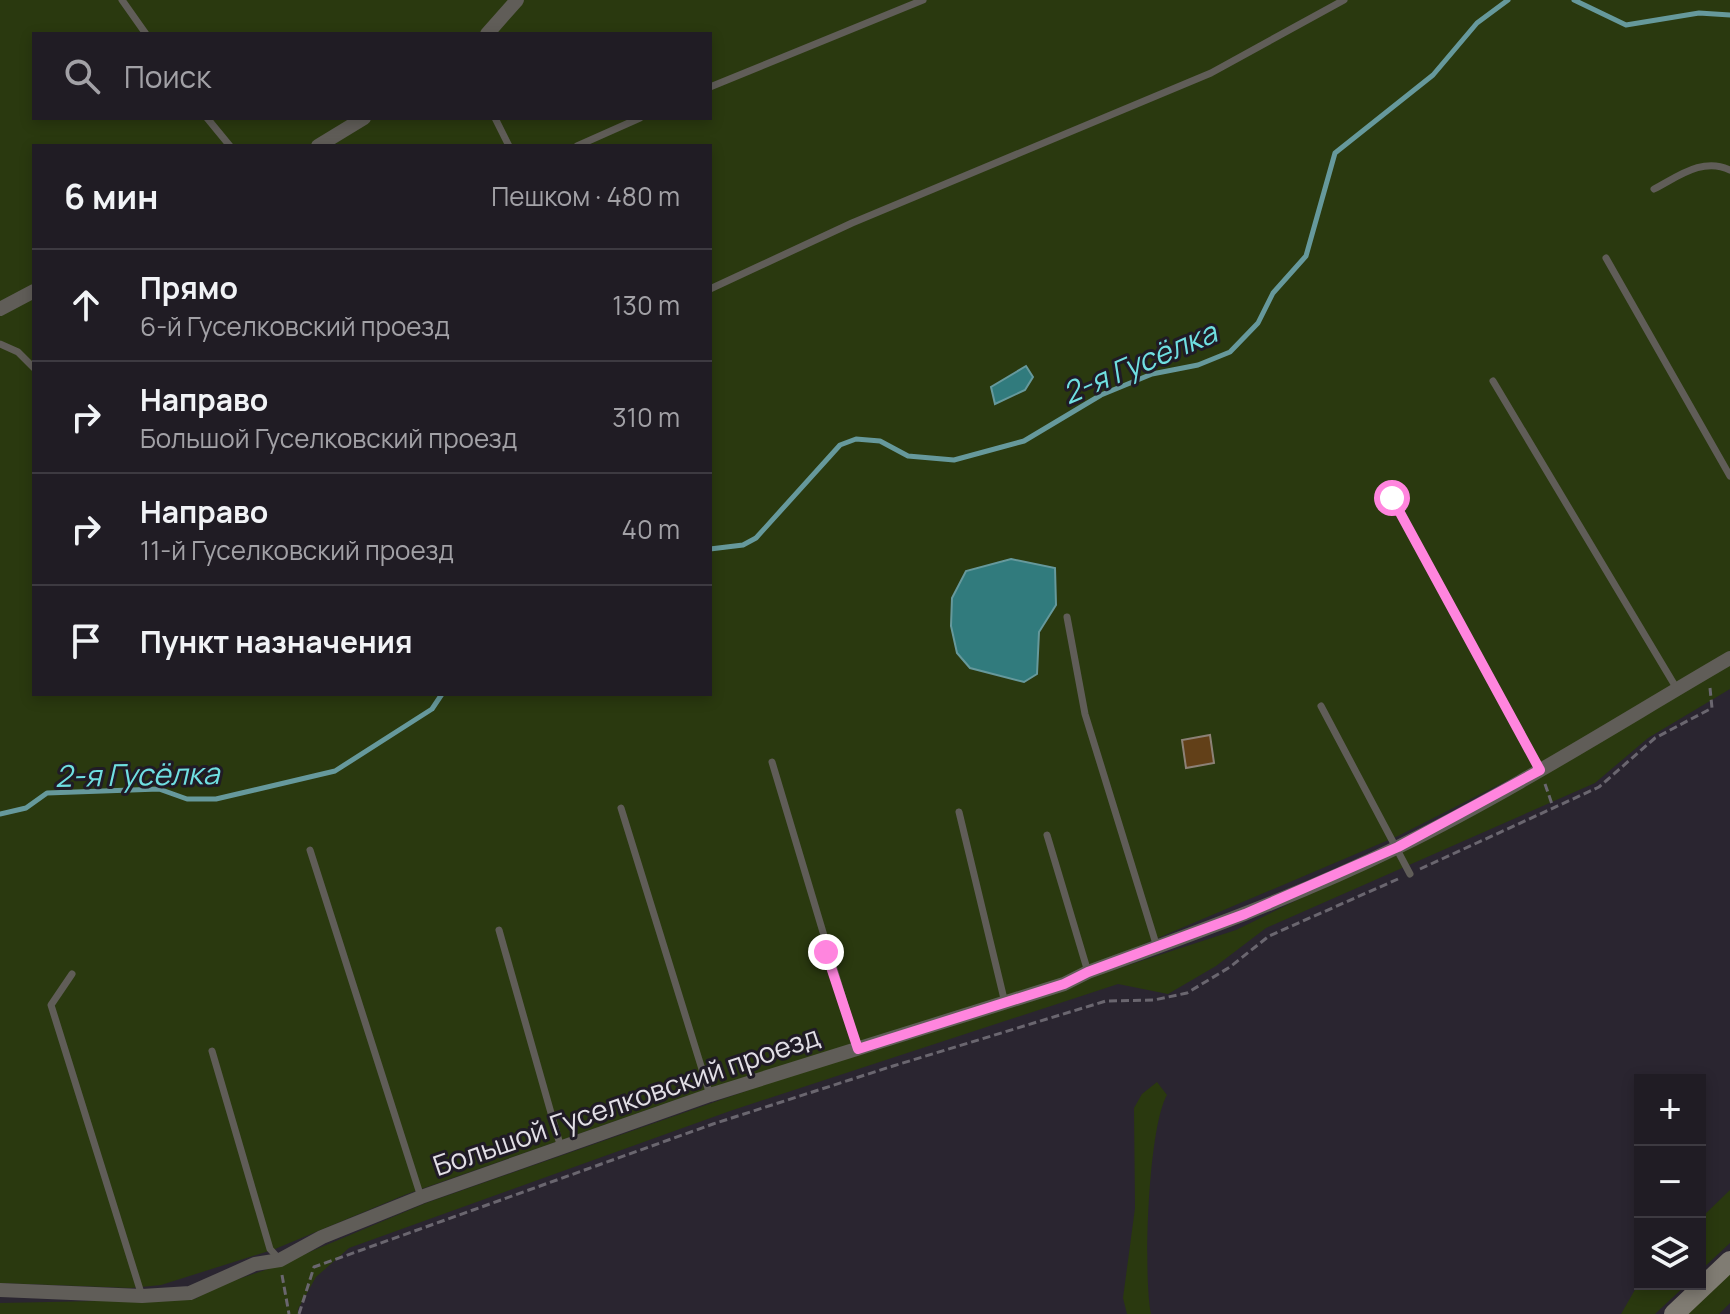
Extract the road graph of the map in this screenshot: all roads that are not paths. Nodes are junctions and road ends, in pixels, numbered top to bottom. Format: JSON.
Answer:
{"nodes":[{"id":1,"x":122,"y":0,"type":"edge"},
{"id":2,"x":517,"y":0,"type":"edge"},
{"id":3,"x":923,"y":0,"type":"edge"},
{"id":4,"x":1344,"y":0,"type":"edge"},
{"id":5,"x":145,"y":32,"type":"edge"},
{"id":6,"x":489,"y":32,"type":"edge"},
{"id":7,"x":712,"y":86,"type":"edge"},
{"id":8,"x":209,"y":120,"type":"edge"},
{"id":9,"x":361,"y":120,"type":"edge"},
{"id":10,"x":496,"y":120,"type":"edge"},
{"id":11,"x":636,"y":120,"type":"edge"},
{"id":12,"x":228,"y":144,"type":"edge"},
{"id":13,"x":321,"y":144,"type":"edge"},
{"id":14,"x":508,"y":144,"type":"edge"},
{"id":15,"x":582,"y":144,"type":"edge"},
{"id":16,"x":1730,"y":170,"type":"edge"},
{"id":17,"x":1654,"y":189,"type":"dead end"},
{"id":18,"x":1606,"y":258,"type":"dead end"},
{"id":19,"x":712,"y":288,"type":"edge"},
{"id":20,"x":32,"y":292,"type":"edge"},
{"id":21,"x":0,"y":309,"type":"edge"},
{"id":22,"x":0,"y":344,"type":"edge"},
{"id":23,"x":32,"y":366,"type":"edge"},
{"id":24,"x":1493,"y":381,"type":"dead end"},
{"id":25,"x":1730,"y":476,"type":"edge"},
{"id":26,"x":1392,"y":498,"type":"dead end"},
{"id":27,"x":1067,"y":617,"type":"dead end"},
{"id":28,"x":1730,"y":658,"type":"edge"},
{"id":29,"x":1677,"y":689,"type":"junction"},
{"id":30,"x":1321,"y":706,"type":"dead end"},
{"id":31,"x":772,"y":762,"type":"dead end"},
{"id":32,"x":1540,"y":770,"type":"junction"},
{"id":33,"x":621,"y":808,"type":"dead end"},
{"id":34,"x":959,"y":812,"type":"dead end"},
{"id":35,"x":1047,"y":835,"type":"dead end"},
{"id":36,"x":1398,"y":847,"type":"junction"},
{"id":37,"x":310,"y":850,"type":"dead end"},
{"id":38,"x":1410,"y":874,"type":"dead end"},
{"id":39,"x":499,"y":930,"type":"dead end"},
{"id":40,"x":1157,"y":947,"type":"junction"},
{"id":41,"x":1088,"y":972,"type":"junction"},
{"id":42,"x":72,"y":974,"type":"dead end"},
{"id":43,"x":1005,"y":1003,"type":"junction"},
{"id":44,"x":858,"y":1049,"type":"junction"},
{"id":45,"x":212,"y":1051,"type":"dead end"},
{"id":46,"x":710,"y":1095,"type":"junction"},
{"id":47,"x":561,"y":1148,"type":"junction"},
{"id":48,"x":421,"y":1197,"type":"junction"},
{"id":49,"x":280,"y":1260,"type":"junction"},
{"id":50,"x":1730,"y":1261,"type":"edge"},
{"id":51,"x":0,"y":1290,"type":"edge"},
{"id":52,"x":142,"y":1296,"type":"junction"},
{"id":53,"x":1674,"y":1314,"type":"edge"}],
"edges":[{"from":1,"to":5,"type":"lane"},
{"from":2,"to":6,"type":"street"},
{"from":3,"to":7,"type":"lane"},
{"from":4,"to":19,"type":"lane"},
{"from":8,"to":12,"type":"lane"},
{"from":9,"to":13,"type":"street"},
{"from":10,"to":14,"type":"lane"},
{"from":11,"to":15,"type":"lane"},
{"from":16,"to":17,"type":"lane"},
{"from":18,"to":25,"type":"lane"},
{"from":20,"to":21,"type":"street"},
{"from":22,"to":23,"type":"lane"},
{"from":24,"to":29,"type":"lane"},
{"from":26,"to":32,"type":"lane"},
{"from":27,"to":40,"type":"lane"},
{"from":28,"to":29,"type":"street","name":"Большой Гуселковский проезд"},
{"from":29,"to":32,"type":"street","name":"Большой Гуселковский проезд"},
{"from":30,"to":36,"type":"lane"},
{"from":31,"to":44,"type":"lane"},
{"from":32,"to":36,"type":"street","name":"Большой Гуселковский проезд"},
{"from":33,"to":46,"type":"lane"},
{"from":34,"to":43,"type":"lane"},
{"from":35,"to":41,"type":"lane"},
{"from":36,"to":38,"type":"lane"},
{"from":36,"to":40,"type":"street","name":"Большой Гуселковский проезд"},
{"from":37,"to":48,"type":"lane"},
{"from":39,"to":47,"type":"lane"},
{"from":40,"to":41,"type":"street","name":"Большой Гуселковский проезд"},
{"from":41,"to":43,"type":"street","name":"Большой Гуселковский проезд"},
{"from":42,"to":52,"type":"lane"},
{"from":43,"to":44,"type":"street","name":"Большой Гуселковский проезд"},
{"from":44,"to":46,"type":"street","name":"Большой Гуселковский проезд"},
{"from":45,"to":49,"type":"lane"},
{"from":46,"to":47,"type":"street","name":"Большой Гуселковский проезд"},
{"from":47,"to":48,"type":"street","name":"Большой Гуселковский проезд"},
{"from":48,"to":49,"type":"street","name":"Большой Гуселковский проезд"},
{"from":49,"to":52,"type":"street","name":"Большой Гуселковский проезд"},
{"from":50,"to":53,"type":"main road"},
{"from":51,"to":52,"type":"street","name":"Большой Гуселковский проезд"}]}
